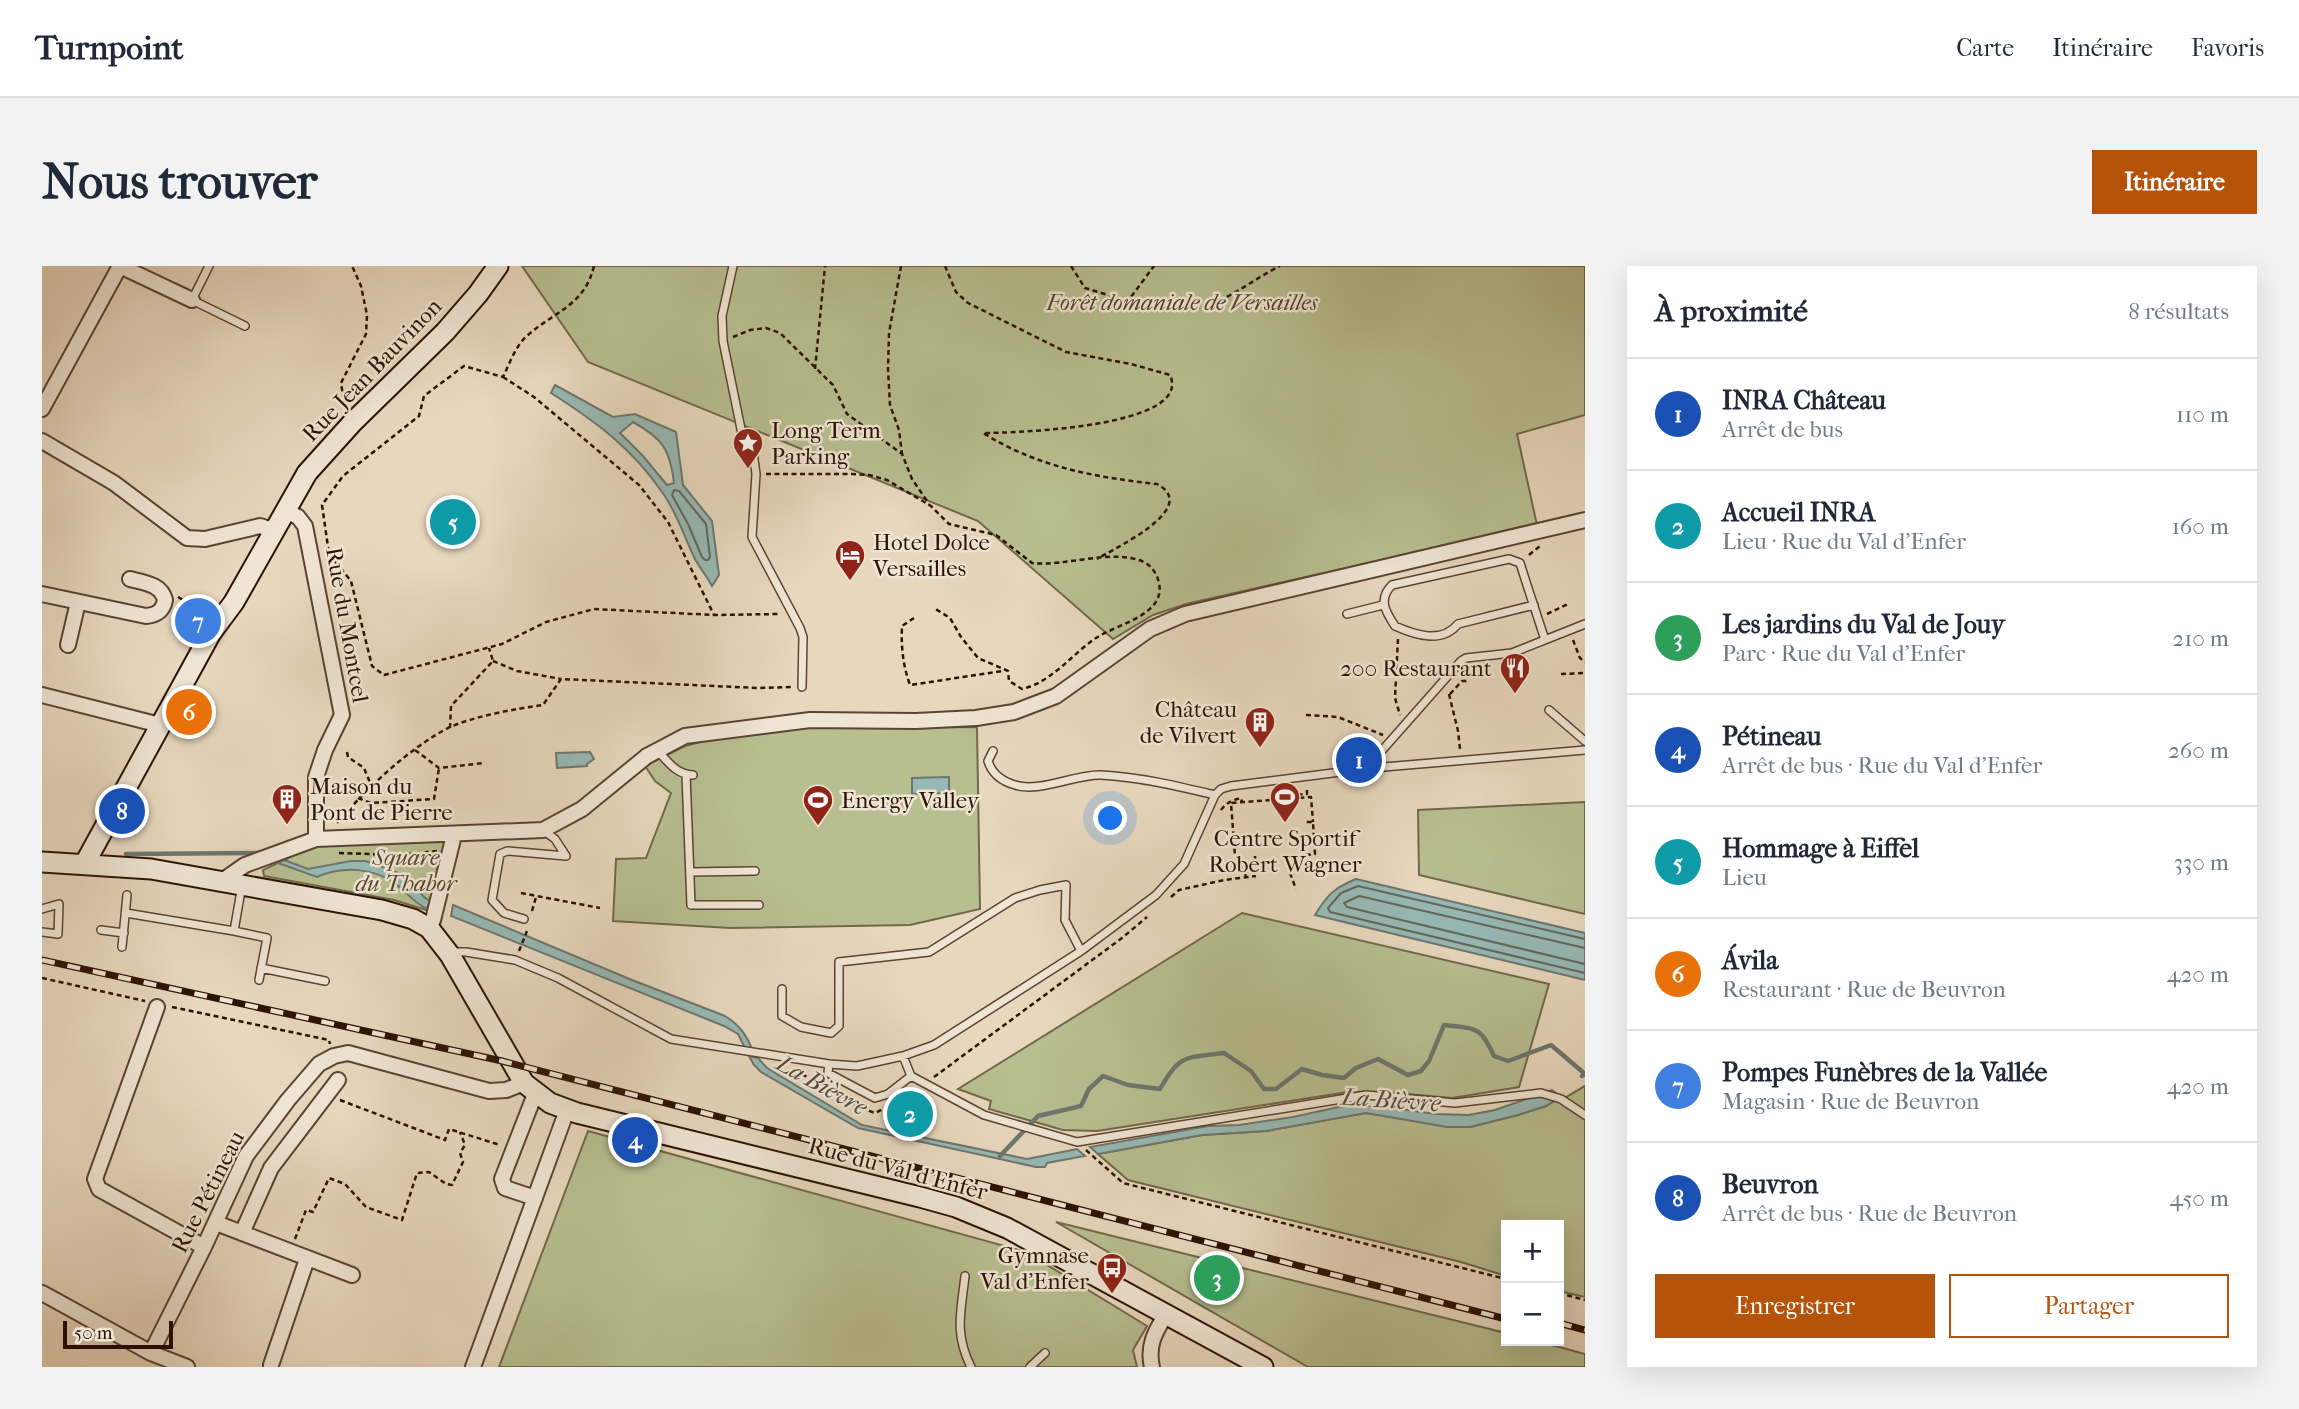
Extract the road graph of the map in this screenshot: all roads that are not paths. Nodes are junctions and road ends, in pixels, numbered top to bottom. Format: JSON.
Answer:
{"nodes":[{"id":1,"x":209,"y":266,"type":"edge"},
{"id":2,"x":498,"y":266,"type":"edge"},
{"id":3,"x":733,"y":266,"type":"edge"},
{"id":4,"x":192,"y":300,"type":"junction"},
{"id":5,"x":245,"y":326,"type":"dead end"},
{"id":6,"x":42,"y":409,"type":"edge"},
{"id":7,"x":42,"y":442,"type":"edge"},
{"id":8,"x":285,"y":510,"type":"junction"},
{"id":9,"x":1585,"y":520,"type":"edge"},
{"id":10,"x":273,"y":530,"type":"junction"},
{"id":11,"x":130,"y":579,"type":"dead end"},
{"id":12,"x":42,"y":594,"type":"edge"},
{"id":13,"x":78,"y":602,"type":"junction"},
{"id":14,"x":1383,"y":605,"type":"junction"},
{"id":15,"x":1534,"y":605,"type":"junction"},
{"id":16,"x":1347,"y":614,"type":"dead end"},
{"id":17,"x":1585,"y":624,"type":"edge"},
{"id":18,"x":1545,"y":640,"type":"junction"},
{"id":19,"x":68,"y":645,"type":"dead end"},
{"id":20,"x":802,"y":687,"type":"road end"},
{"id":21,"x":42,"y":695,"type":"edge"},
{"id":22,"x":1549,"y":710,"type":"dead end"},
{"id":23,"x":160,"y":724,"type":"junction"},
{"id":24,"x":1585,"y":741,"type":"edge"},
{"id":25,"x":1585,"y":750,"type":"edge"},
{"id":26,"x":658,"y":751,"type":"junction"},
{"id":27,"x":993,"y":751,"type":"dead end"},
{"id":28,"x":1372,"y":768,"type":"junction"},
{"id":29,"x":1214,"y":794,"type":"junction"},
{"id":30,"x":543,"y":830,"type":"junction"},
{"id":31,"x":319,"y":839,"type":"junction"},
{"id":32,"x":452,"y":842,"type":"junction"},
{"id":33,"x":42,"y":862,"type":"edge"},
{"id":34,"x":85,"y":863,"type":"junction"},
{"id":35,"x":755,"y":871,"type":"dead end"},
{"id":36,"x":690,"y":872,"type":"junction"},
{"id":37,"x":222,"y":881,"type":"junction"},
{"id":38,"x":242,"y":884,"type":"junction"},
{"id":39,"x":127,"y":895,"type":"dead end"},
{"id":40,"x":759,"y":905,"type":"dead end"},
{"id":41,"x":42,"y":909,"type":"edge"},
{"id":42,"x":126,"y":913,"type":"junction"},
{"id":43,"x":524,"y":919,"type":"dead end"},
{"id":44,"x":429,"y":928,"type":"junction"},
{"id":45,"x":101,"y":930,"type":"dead end"},
{"id":46,"x":42,"y":932,"type":"edge"},
{"id":47,"x":234,"y":932,"type":"junction"},
{"id":48,"x":124,"y":933,"type":"junction"},
{"id":49,"x":122,"y":947,"type":"dead end"},
{"id":50,"x":1081,"y":951,"type":"junction"},
{"id":51,"x":450,"y":955,"type":"junction"},
{"id":52,"x":261,"y":968,"type":"junction"},
{"id":53,"x":259,"y":980,"type":"dead end"},
{"id":54,"x":325,"y":981,"type":"dead end"},
{"id":55,"x":782,"y":989,"type":"dead end"},
{"id":56,"x":157,"y":1004,"type":"road end"},
{"id":57,"x":903,"y":1056,"type":"junction"},
{"id":58,"x":829,"y":1064,"type":"junction"},
{"id":59,"x":911,"y":1076,"type":"junction"},
{"id":60,"x":338,"y":1080,"type":"dead end"},
{"id":61,"x":530,"y":1088,"type":"junction"},
{"id":62,"x":567,"y":1110,"type":"junction"},
{"id":63,"x":1585,"y":1115,"type":"edge"},
{"id":64,"x":535,"y":1198,"type":"junction"},
{"id":65,"x":216,"y":1223,"type":"junction"},
{"id":66,"x":242,"y":1233,"type":"junction"},
{"id":67,"x":204,"y":1247,"type":"junction"},
{"id":68,"x":307,"y":1259,"type":"junction"},
{"id":69,"x":352,"y":1275,"type":"dead end"},
{"id":70,"x":965,"y":1276,"type":"dead end"},
{"id":71,"x":42,"y":1293,"type":"edge"},
{"id":72,"x":1166,"y":1314,"type":"junction"},
{"id":73,"x":151,"y":1353,"type":"junction"},
{"id":74,"x":1045,"y":1353,"type":"dead end"},
{"id":75,"x":271,"y":1365,"type":"dead end"},
{"id":76,"x":187,"y":1367,"type":"edge"},
{"id":77,"x":473,"y":1367,"type":"edge"},
{"id":78,"x":971,"y":1367,"type":"edge"},
{"id":79,"x":1030,"y":1367,"type":"edge"},
{"id":80,"x":1152,"y":1367,"type":"edge"},
{"id":81,"x":1263,"y":1367,"type":"edge"}],
"edges":[{"from":1,"to":4,"type":"lane"},
{"from":2,"to":8,"type":"street","name":"Rue Jean Bauvinon"},
{"from":3,"to":20,"type":"lane"},
{"from":4,"to":5,"type":"lane"},
{"from":4,"to":6,"type":"street"},
{"from":7,"to":10,"type":"street"},
{"from":8,"to":10,"type":"street","name":"Rue Jean Bauvinon"},
{"from":8,"to":31,"type":"street","name":"Rue du Montcel"},
{"from":9,"to":26,"type":"street"},
{"from":10,"to":23,"type":"street","name":"Rue Jean Bauvinon"},
{"from":11,"to":13,"type":"street"},
{"from":12,"to":13,"type":"street"},
{"from":13,"to":19,"type":"street"},
{"from":14,"to":15,"type":"lane"},
{"from":14,"to":15,"type":"lane"},
{"from":14,"to":16,"type":"lane"},
{"from":15,"to":18,"type":"lane"},
{"from":17,"to":18,"type":"lane"},
{"from":18,"to":28,"type":"lane"},
{"from":21,"to":23,"type":"street"},
{"from":22,"to":24,"type":"lane"},
{"from":23,"to":34,"type":"street","name":"Rue Jean Bauvinon"},
{"from":25,"to":28,"type":"lane"},
{"from":26,"to":30,"type":"street"},
{"from":26,"to":36,"type":"lane"},
{"from":27,"to":29,"type":"lane"},
{"from":28,"to":29,"type":"lane"},
{"from":29,"to":50,"type":"lane"},
{"from":30,"to":32,"type":"street"},
{"from":30,"to":43,"type":"lane"},
{"from":31,"to":32,"type":"street"},
{"from":31,"to":37,"type":"street"},
{"from":32,"to":44,"type":"street"},
{"from":33,"to":34,"type":"street"},
{"from":34,"to":37,"type":"street"},
{"from":35,"to":36,"type":"lane"},
{"from":36,"to":40,"type":"lane"},
{"from":37,"to":38,"type":"street"},
{"from":38,"to":44,"type":"street"},
{"from":38,"to":47,"type":"lane"},
{"from":39,"to":42,"type":"lane"},
{"from":41,"to":46,"type":"lane"},
{"from":42,"to":47,"type":"lane"},
{"from":42,"to":48,"type":"lane"},
{"from":44,"to":51,"type":"street"},
{"from":45,"to":48,"type":"lane"},
{"from":47,"to":52,"type":"lane"},
{"from":48,"to":49,"type":"lane"},
{"from":50,"to":55,"type":"lane"},
{"from":50,"to":57,"type":"lane"},
{"from":51,"to":58,"type":"lane"},
{"from":51,"to":61,"type":"street"},
{"from":52,"to":53,"type":"lane"},
{"from":52,"to":54,"type":"lane"},
{"from":56,"to":67,"type":"street"},
{"from":57,"to":58,"type":"lane"},
{"from":57,"to":59,"type":"lane"},
{"from":58,"to":59,"type":"lane"},
{"from":59,"to":63,"type":"lane"},
{"from":60,"to":66,"type":"street"},
{"from":61,"to":62,"type":"street","name":"Rue du Val d'Enfer"},
{"from":61,"to":64,"type":"street"},
{"from":61,"to":65,"type":"street","name":"Rue Pétineau"},
{"from":62,"to":64,"type":"street"},
{"from":62,"to":72,"type":"street","name":"Rue du Val d'Enfer"},
{"from":64,"to":77,"type":"street"},
{"from":65,"to":66,"type":"street"},
{"from":65,"to":67,"type":"street","name":"Rue Pétineau"},
{"from":66,"to":68,"type":"street"},
{"from":67,"to":73,"type":"street","name":"Rue Pétineau"},
{"from":68,"to":69,"type":"street"},
{"from":68,"to":75,"type":"street"},
{"from":70,"to":78,"type":"lane"},
{"from":71,"to":73,"type":"street"},
{"from":72,"to":80,"type":"street"},
{"from":72,"to":81,"type":"street","name":"Rue du Val d'Enfer"},
{"from":73,"to":76,"type":"street"},
{"from":74,"to":79,"type":"lane"}]}
